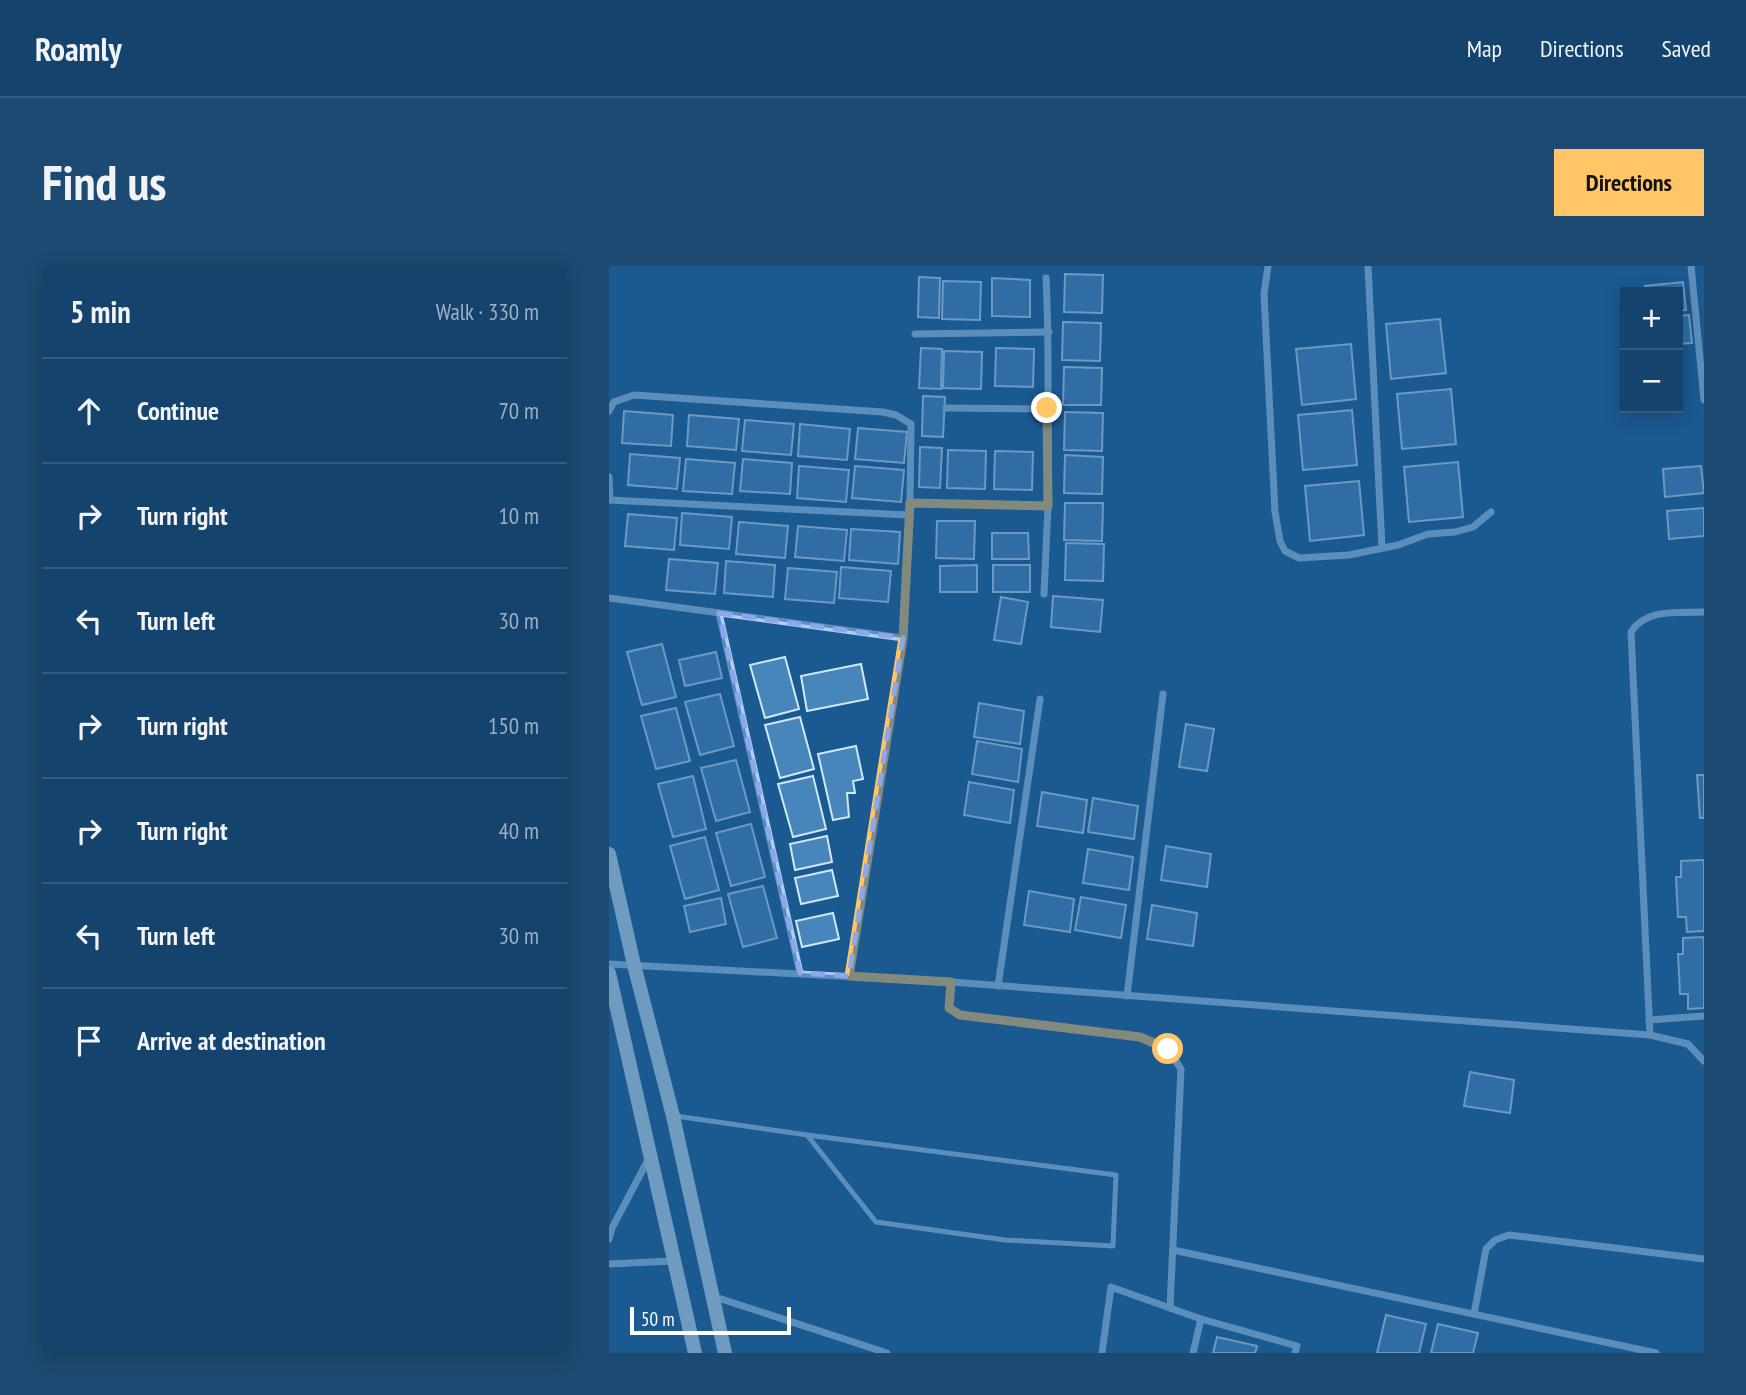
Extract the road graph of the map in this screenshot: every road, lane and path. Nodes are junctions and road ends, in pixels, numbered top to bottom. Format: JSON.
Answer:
{"nodes":[{"id":1,"x":1268,"y":266,"type":"edge"},
{"id":2,"x":1368,"y":266,"type":"edge"},
{"id":3,"x":1691,"y":266,"type":"edge"},
{"id":4,"x":1047,"y":278,"type":"dead end"},
{"id":5,"x":1049,"y":332,"type":"junction"},
{"id":6,"x":915,"y":334,"type":"dead end"},
{"id":7,"x":1704,"y":400,"type":"edge"},
{"id":8,"x":946,"y":408,"type":"dead end"},
{"id":9,"x":1047,"y":408,"type":"junction"},
{"id":10,"x":609,"y":411,"type":"edge"},
{"id":11,"x":609,"y":477,"type":"edge"},
{"id":12,"x":609,"y":500,"type":"edge"},
{"id":13,"x":910,"y":503,"type":"junction"},
{"id":14,"x":1048,"y":506,"type":"junction"},
{"id":15,"x":1491,"y":512,"type":"dead end"},
{"id":16,"x":908,"y":515,"type":"junction"},
{"id":17,"x":1381,"y":548,"type":"junction"},
{"id":18,"x":1044,"y":594,"type":"dead end"},
{"id":19,"x":609,"y":598,"type":"edge"},
{"id":20,"x":1704,"y":612,"type":"edge"},
{"id":21,"x":719,"y":613,"type":"junction"},
{"id":22,"x":903,"y":638,"type":"junction"},
{"id":23,"x":1163,"y":694,"type":"dead end"},
{"id":24,"x":1040,"y":699,"type":"dead end"},
{"id":25,"x":609,"y":854,"type":"edge"},
{"id":26,"x":609,"y":964,"type":"edge"},
{"id":27,"x":634,"y":965,"type":"junction"},
{"id":28,"x":609,"y":973,"type":"edge"},
{"id":29,"x":800,"y":973,"type":"junction"},
{"id":30,"x":849,"y":976,"type":"junction"},
{"id":31,"x":951,"y":982,"type":"junction"},
{"id":32,"x":998,"y":986,"type":"junction"},
{"id":33,"x":1127,"y":996,"type":"junction"},
{"id":34,"x":1704,"y":1016,"type":"edge"},
{"id":35,"x":1649,"y":1020,"type":"junction"},
{"id":36,"x":1650,"y":1035,"type":"junction"},
{"id":37,"x":1704,"y":1061,"type":"edge"},
{"id":38,"x":673,"y":1116,"type":"junction"},
{"id":39,"x":807,"y":1135,"type":"junction"},
{"id":40,"x":650,"y":1155,"type":"junction"},
{"id":41,"x":609,"y":1239,"type":"edge"},
{"id":42,"x":1173,"y":1250,"type":"junction"},
{"id":43,"x":1704,"y":1259,"type":"edge"},
{"id":44,"x":674,"y":1261,"type":"junction"},
{"id":45,"x":609,"y":1264,"type":"edge"},
{"id":46,"x":712,"y":1296,"type":"junction"},
{"id":47,"x":1170,"y":1308,"type":"junction"},
{"id":48,"x":1474,"y":1314,"type":"junction"},
{"id":49,"x":1201,"y":1319,"type":"junction"},
{"id":50,"x":695,"y":1353,"type":"edge"},
{"id":51,"x":725,"y":1353,"type":"edge"},
{"id":52,"x":887,"y":1353,"type":"edge"},
{"id":53,"x":1102,"y":1353,"type":"edge"},
{"id":54,"x":1193,"y":1353,"type":"edge"},
{"id":55,"x":1295,"y":1353,"type":"edge"},
{"id":56,"x":1656,"y":1353,"type":"edge"}],
"edges":[{"from":1,"to":17,"type":"street"},
{"from":2,"to":17,"type":"street"},
{"from":3,"to":7,"type":"street"},
{"from":4,"to":5,"type":"street"},
{"from":5,"to":6,"type":"street"},
{"from":5,"to":9,"type":"street"},
{"from":8,"to":9,"type":"street"},
{"from":9,"to":14,"type":"street"},
{"from":10,"to":13,"type":"street"},
{"from":11,"to":12,"type":"street"},
{"from":12,"to":16,"type":"street"},
{"from":13,"to":14,"type":"street"},
{"from":13,"to":16,"type":"street"},
{"from":14,"to":18,"type":"street"},
{"from":15,"to":17,"type":"street"},
{"from":16,"to":22,"type":"street"},
{"from":19,"to":21,"type":"street"},
{"from":20,"to":35,"type":"street"},
{"from":21,"to":22,"type":"street"},
{"from":21,"to":29,"type":"street"},
{"from":22,"to":30,"type":"street"},
{"from":23,"to":33,"type":"street"},
{"from":24,"to":32,"type":"street"},
{"from":25,"to":27,"type":"street"},
{"from":26,"to":27,"type":"street"},
{"from":27,"to":29,"type":"street"},
{"from":27,"to":38,"type":"street"},
{"from":28,"to":40,"type":"street"},
{"from":29,"to":30,"type":"street"},
{"from":30,"to":31,"type":"street"},
{"from":31,"to":32,"type":"street"},
{"from":31,"to":42,"type":"street"},
{"from":32,"to":33,"type":"street"},
{"from":33,"to":36,"type":"street"},
{"from":34,"to":35,"type":"street"},
{"from":35,"to":36,"type":"street"},
{"from":36,"to":37,"type":"street"},
{"from":38,"to":39,"type":"lane"},
{"from":38,"to":46,"type":"street"},
{"from":39,"to":39,"type":"lane"},
{"from":40,"to":41,"type":"street"},
{"from":40,"to":44,"type":"street"},
{"from":42,"to":47,"type":"street"},
{"from":42,"to":48,"type":"street"},
{"from":43,"to":48,"type":"street"},
{"from":44,"to":45,"type":"street"},
{"from":44,"to":50,"type":"street"},
{"from":46,"to":51,"type":"street"},
{"from":46,"to":52,"type":"street"},
{"from":47,"to":49,"type":"street"},
{"from":47,"to":53,"type":"street"},
{"from":48,"to":56,"type":"street"},
{"from":49,"to":54,"type":"street"},
{"from":49,"to":55,"type":"street"}]}
